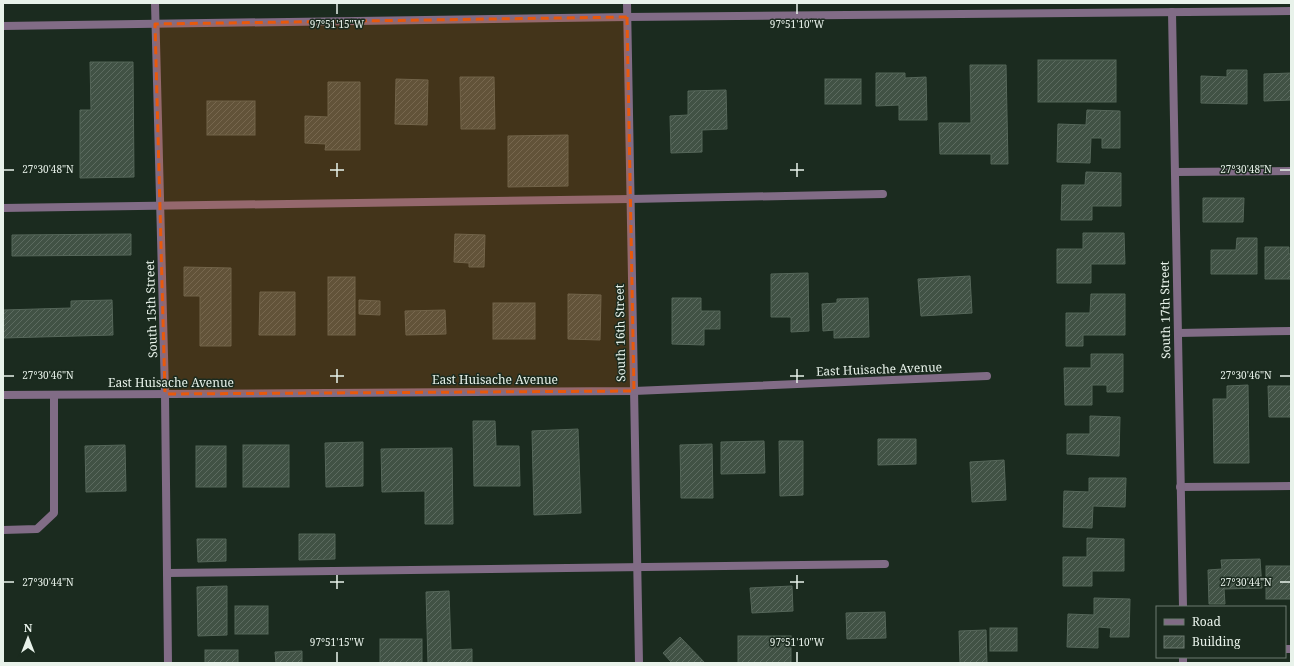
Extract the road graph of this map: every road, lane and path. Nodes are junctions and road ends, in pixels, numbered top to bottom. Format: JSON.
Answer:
{"nodes":[{"id":1,"x":155,"y":3,"type":"edge"},
{"id":2,"x":627,"y":3,"type":"edge"},
{"id":3,"x":1291,"y":10,"type":"edge"},
{"id":4,"x":1172,"y":12,"type":"junction"},
{"id":5,"x":627,"y":17,"type":"junction"},
{"id":6,"x":155,"y":24,"type":"junction"},
{"id":7,"x":3,"y":26,"type":"edge"},
{"id":8,"x":1291,"y":171,"type":"edge"},
{"id":9,"x":1175,"y":172,"type":"junction"},
{"id":10,"x":882,"y":194,"type":"dead end"},
{"id":11,"x":630,"y":199,"type":"junction"},
{"id":12,"x":160,"y":205,"type":"junction"},
{"id":13,"x":3,"y":208,"type":"edge"},
{"id":14,"x":1291,"y":331,"type":"edge"},
{"id":15,"x":1178,"y":333,"type":"junction"},
{"id":16,"x":987,"y":376,"type":"dead end"},
{"id":17,"x":634,"y":391,"type":"junction"},
{"id":18,"x":165,"y":394,"type":"junction"},
{"id":19,"x":3,"y":395,"type":"edge"},
{"id":20,"x":54,"y":395,"type":"junction"},
{"id":21,"x":1291,"y":486,"type":"edge"},
{"id":22,"x":1180,"y":488,"type":"junction"},
{"id":23,"x":3,"y":530,"type":"edge"},
{"id":24,"x":886,"y":564,"type":"dead end"},
{"id":25,"x":637,"y":567,"type":"junction"},
{"id":26,"x":167,"y":573,"type":"junction"},
{"id":27,"x":1183,"y":606,"type":"edge"},
{"id":28,"x":168,"y":663,"type":"edge"},
{"id":29,"x":639,"y":663,"type":"edge"}],
"edges":[{"from":1,"to":6,"type":"street","name":"South 15th Street"},
{"from":2,"to":5,"type":"street","name":"South 16th Street"},
{"from":3,"to":4,"type":"street"},
{"from":4,"to":5,"type":"street"},
{"from":4,"to":9,"type":"street","name":"South 17th Street"},
{"from":5,"to":6,"type":"street"},
{"from":5,"to":11,"type":"street","name":"South 16th Street"},
{"from":6,"to":7,"type":"street"},
{"from":6,"to":12,"type":"street","name":"South 15th Street"},
{"from":8,"to":9,"type":"street"},
{"from":9,"to":15,"type":"street","name":"South 17th Street"},
{"from":10,"to":11,"type":"street"},
{"from":11,"to":12,"type":"street"},
{"from":11,"to":17,"type":"street","name":"South 16th Street"},
{"from":12,"to":13,"type":"street"},
{"from":12,"to":18,"type":"street","name":"South 15th Street"},
{"from":14,"to":15,"type":"street"},
{"from":15,"to":22,"type":"street","name":"South 17th Street"},
{"from":16,"to":17,"type":"street","name":"East Huisache Avenue"},
{"from":17,"to":18,"type":"street","name":"East Huisache Avenue"},
{"from":17,"to":25,"type":"street","name":"South 16th Street"},
{"from":18,"to":20,"type":"street","name":"East Huisache Avenue"},
{"from":18,"to":26,"type":"street","name":"South 15th Street"},
{"from":19,"to":20,"type":"street","name":"East Huisache Avenue"},
{"from":20,"to":23,"type":"street"},
{"from":21,"to":22,"type":"street"},
{"from":22,"to":27,"type":"street","name":"South 17th Street"},
{"from":24,"to":25,"type":"street"},
{"from":25,"to":26,"type":"street"},
{"from":25,"to":29,"type":"street","name":"South 16th Street"},
{"from":26,"to":28,"type":"street","name":"South 15th Street"}]}
